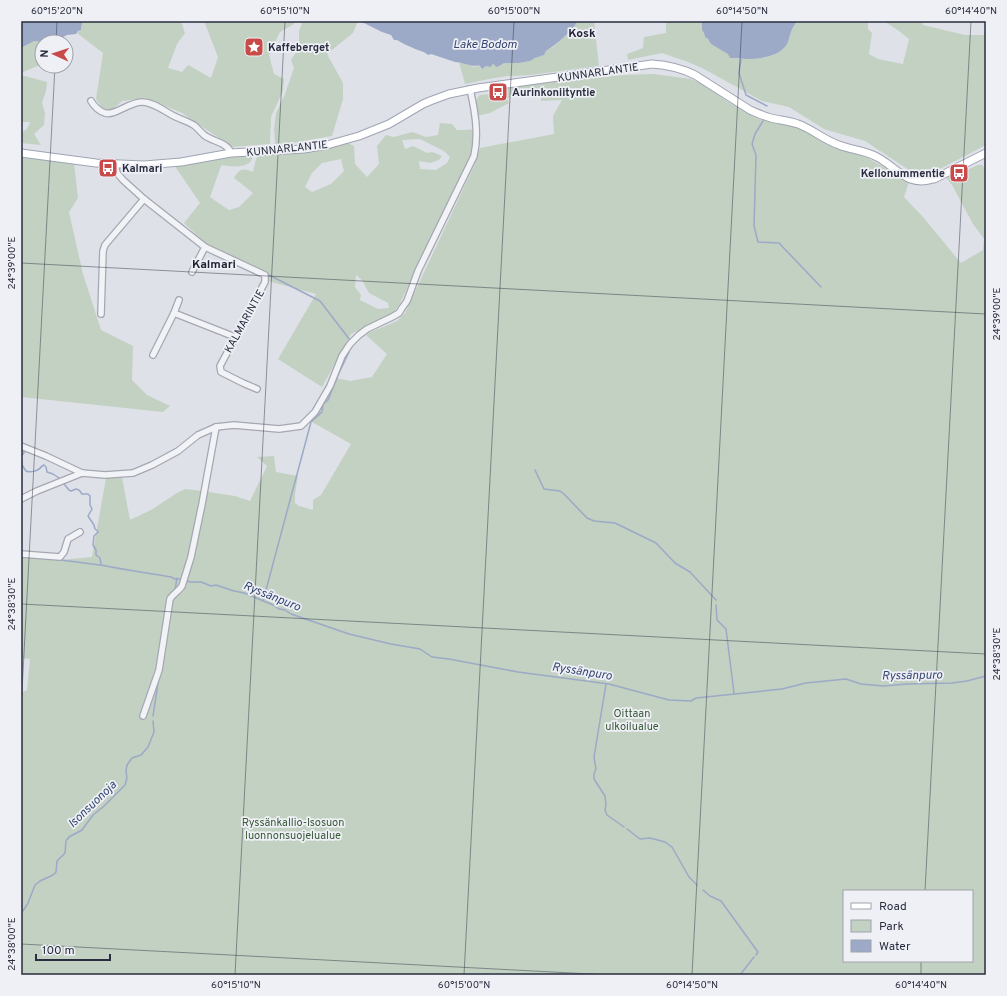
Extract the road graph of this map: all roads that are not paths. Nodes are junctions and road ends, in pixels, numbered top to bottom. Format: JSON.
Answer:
{"nodes":[{"id":1,"x":470,"y":89,"type":"junction"},
{"id":2,"x":91,"y":101,"type":"dead end"},
{"id":3,"x":21,"y":153,"type":"edge"},
{"id":4,"x":986,"y":153,"type":"edge"},
{"id":5,"x":231,"y":154,"type":"junction"},
{"id":6,"x":115,"y":165,"type":"junction"},
{"id":7,"x":144,"y":199,"type":"junction"},
{"id":8,"x":205,"y":247,"type":"junction"},
{"id":9,"x":192,"y":272,"type":"dead end"},
{"id":10,"x":179,"y":300,"type":"dead end"},
{"id":11,"x":174,"y":313,"type":"junction"},
{"id":12,"x":101,"y":314,"type":"dead end"},
{"id":13,"x":235,"y":337,"type":"junction"},
{"id":14,"x":153,"y":355,"type":"dead end"},
{"id":15,"x":257,"y":389,"type":"dead end"},
{"id":16,"x":216,"y":428,"type":"junction"},
{"id":17,"x":21,"y":446,"type":"edge"},
{"id":18,"x":82,"y":473,"type":"junction"},
{"id":19,"x":21,"y":499,"type":"edge"},
{"id":20,"x":80,"y":532,"type":"dead end"},
{"id":21,"x":21,"y":554,"type":"edge"},
{"id":22,"x":143,"y":716,"type":"dead end"}],
"edges":[{"from":1,"to":4,"type":"main road","name":"KUNNARLANTIE"},
{"from":1,"to":5,"type":"main road","name":"KUNNARLANTIE"},
{"from":1,"to":16,"type":"street"},
{"from":2,"to":5,"type":"street"},
{"from":3,"to":6,"type":"main road","name":"KUNNARLANTIE"},
{"from":5,"to":6,"type":"main road","name":"KUNNARLANTIE"},
{"from":6,"to":7,"type":"street","name":"KALMARINTIE"},
{"from":7,"to":8,"type":"street","name":"KALMARINTIE"},
{"from":7,"to":12,"type":"street"},
{"from":8,"to":9,"type":"street"},
{"from":8,"to":13,"type":"street","name":"KALMARINTIE"},
{"from":10,"to":11,"type":"street"},
{"from":11,"to":13,"type":"street"},
{"from":11,"to":14,"type":"street"},
{"from":13,"to":15,"type":"street","name":"KALMARINTIE"},
{"from":16,"to":18,"type":"street"},
{"from":16,"to":22,"type":"street"},
{"from":17,"to":18,"type":"street"},
{"from":18,"to":19,"type":"street"},
{"from":20,"to":21,"type":"street"}]}
